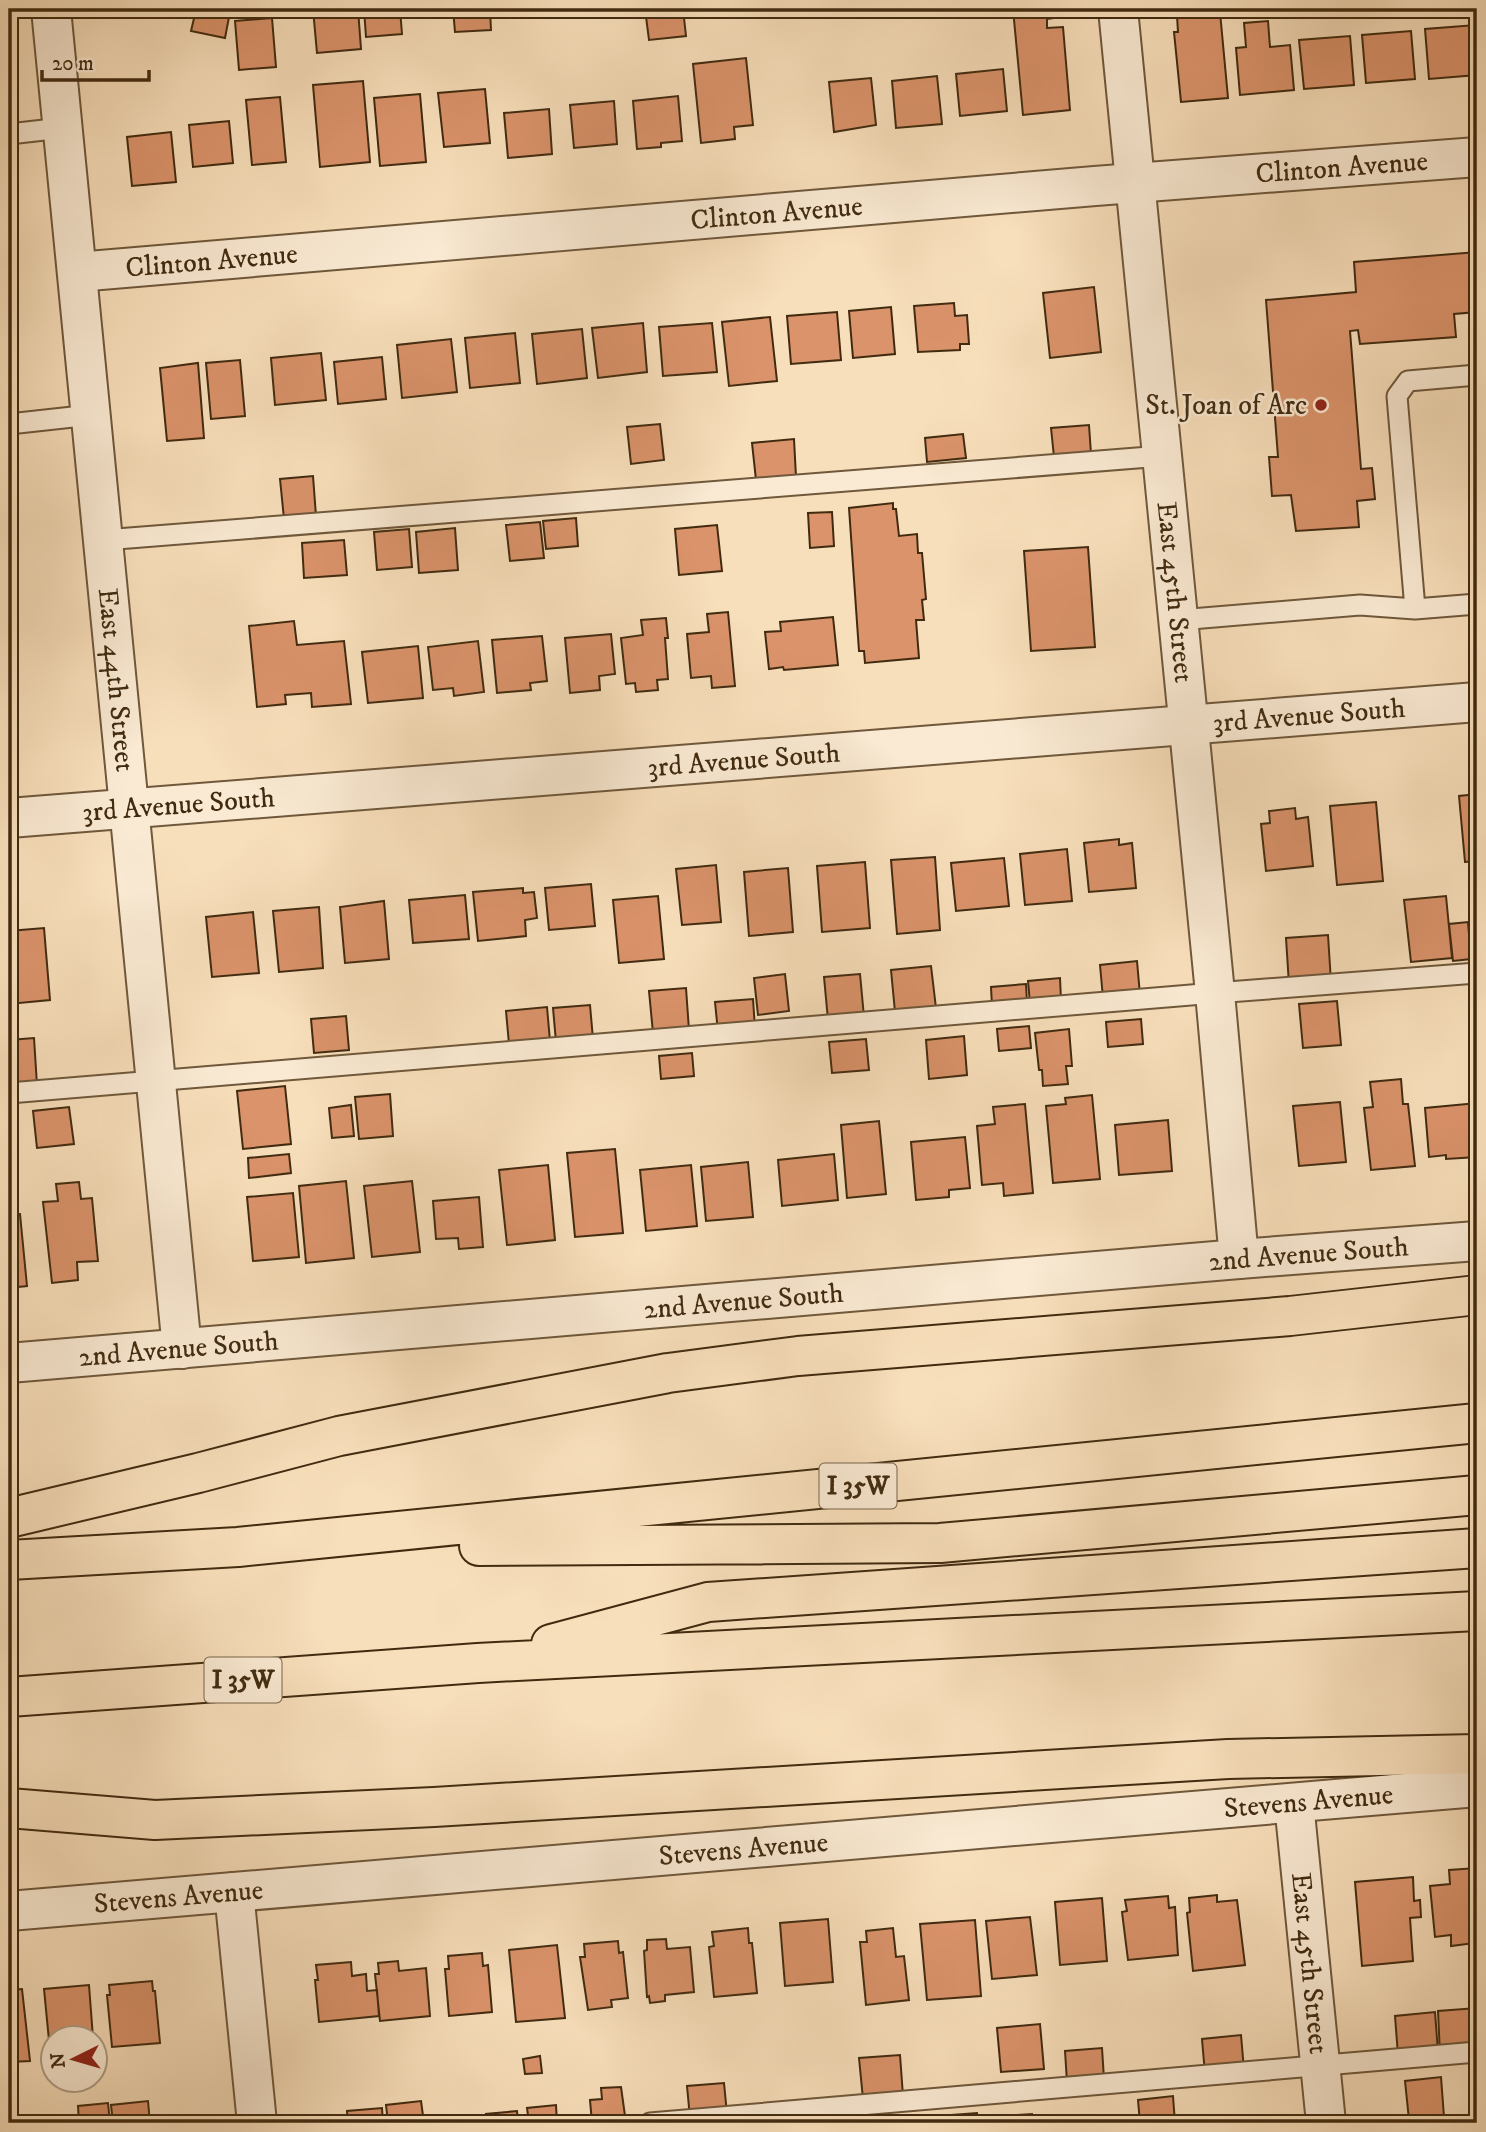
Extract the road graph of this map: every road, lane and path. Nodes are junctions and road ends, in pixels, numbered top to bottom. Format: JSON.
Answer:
{"nodes":[{"id":1,"x":51,"y":9,"type":"edge"},
{"id":2,"x":1118,"y":9,"type":"edge"},
{"id":3,"x":62,"y":128,"type":"junction"},
{"id":4,"x":9,"y":134,"type":"edge"},
{"id":5,"x":1477,"y":157,"type":"edge"},
{"id":6,"x":1136,"y":183,"type":"junction"},
{"id":7,"x":77,"y":272,"type":"junction"},
{"id":8,"x":1477,"y":375,"type":"edge"},
{"id":9,"x":91,"y":415,"type":"junction"},
{"id":10,"x":9,"y":424,"type":"edge"},
{"id":11,"x":1162,"y":456,"type":"junction"},
{"id":12,"x":104,"y":540,"type":"junction"},
{"id":13,"x":1477,"y":604,"type":"edge"},
{"id":14,"x":1415,"y":609,"type":"junction"},
{"id":15,"x":1178,"y":620,"type":"junction"},
{"id":16,"x":1477,"y":702,"type":"edge"},
{"id":17,"x":1189,"y":725,"type":"junction"},
{"id":18,"x":130,"y":808,"type":"junction"},
{"id":19,"x":9,"y":818,"type":"edge"},
{"id":20,"x":1477,"y":973,"type":"edge"},
{"id":21,"x":1215,"y":993,"type":"junction"},
{"id":22,"x":156,"y":1081,"type":"junction"},
{"id":23,"x":9,"y":1093,"type":"edge"},
{"id":24,"x":1477,"y":1241,"type":"edge"},
{"id":25,"x":1239,"y":1259,"type":"junction"},
{"id":26,"x":1477,"y":1295,"type":"edge"},
{"id":27,"x":182,"y":1349,"type":"junction"},
{"id":28,"x":9,"y":1363,"type":"edge"},
{"id":29,"x":1477,"y":1423,"type":"edge"},
{"id":30,"x":1477,"y":1495,"type":"edge"},
{"id":31,"x":9,"y":1518,"type":"edge"},
{"id":32,"x":239,"y":1547,"type":"junction"},
{"id":33,"x":1477,"y":1548,"type":"edge"},
{"id":34,"x":9,"y":1560,"type":"edge"},
{"id":35,"x":1477,"y":1611,"type":"edge"},
{"id":36,"x":478,"y":1663,"type":"junction"},
{"id":37,"x":9,"y":1697,"type":"edge"},
{"id":38,"x":1477,"y":1754,"type":"edge"},
{"id":39,"x":1477,"y":1787,"type":"edge"},
{"id":40,"x":1294,"y":1803,"type":"junction"},
{"id":41,"x":9,"y":1808,"type":"edge"},
{"id":42,"x":234,"y":1892,"type":"junction"},
{"id":43,"x":9,"y":1912,"type":"edge"},
{"id":44,"x":1477,"y":2052,"type":"edge"},
{"id":45,"x":1320,"y":2065,"type":"junction"},
{"id":46,"x":257,"y":2123,"type":"edge"},
{"id":47,"x":650,"y":2123,"type":"edge"},
{"id":48,"x":1326,"y":2123,"type":"edge"}],
"edges":[{"from":1,"to":3,"type":"street","name":"East 44th Street"},
{"from":2,"to":6,"type":"street","name":"East 45th Street"},
{"from":3,"to":4,"type":"lane"},
{"from":3,"to":7,"type":"street","name":"East 44th Street"},
{"from":5,"to":6,"type":"street","name":"Clinton Avenue"},
{"from":6,"to":7,"type":"street","name":"Clinton Avenue"},
{"from":6,"to":11,"type":"street","name":"East 45th Street"},
{"from":7,"to":9,"type":"street","name":"East 44th Street"},
{"from":8,"to":14,"type":"lane"},
{"from":9,"to":10,"type":"lane"},
{"from":9,"to":12,"type":"street","name":"East 44th Street"},
{"from":11,"to":12,"type":"lane"},
{"from":11,"to":15,"type":"street","name":"East 45th Street"},
{"from":12,"to":18,"type":"street","name":"East 44th Street"},
{"from":13,"to":14,"type":"lane"},
{"from":14,"to":15,"type":"lane"},
{"from":15,"to":17,"type":"street","name":"East 45th Street"},
{"from":16,"to":17,"type":"street","name":"3rd Avenue South"},
{"from":17,"to":18,"type":"street","name":"3rd Avenue South"},
{"from":17,"to":21,"type":"street","name":"East 45th Street"},
{"from":18,"to":19,"type":"street","name":"3rd Avenue South"},
{"from":18,"to":22,"type":"street","name":"East 44th Street"},
{"from":20,"to":21,"type":"lane"},
{"from":21,"to":22,"type":"lane"},
{"from":21,"to":25,"type":"street","name":"East 45th Street"},
{"from":22,"to":23,"type":"lane"},
{"from":22,"to":27,"type":"street","name":"East 44th Street"},
{"from":24,"to":25,"type":"street","name":"2nd Avenue South"},
{"from":25,"to":27,"type":"street","name":"2nd Avenue South"},
{"from":26,"to":31,"type":"highway"},
{"from":27,"to":28,"type":"street","name":"2nd Avenue South"},
{"from":29,"to":32,"type":"highway","number":"I 35W"},
{"from":30,"to":32,"type":"highway"},
{"from":32,"to":34,"type":"highway","number":"I 35W"},
{"from":33,"to":36,"type":"highway"},
{"from":35,"to":36,"type":"highway","number":"I 35W"},
{"from":36,"to":37,"type":"highway","number":"I 35W"},
{"from":38,"to":41,"type":"highway"},
{"from":39,"to":40,"type":"street","name":"Stevens Avenue"},
{"from":40,"to":42,"type":"street","name":"Stevens Avenue"},
{"from":40,"to":45,"type":"street","name":"East 45th Street"},
{"from":42,"to":43,"type":"street","name":"Stevens Avenue"},
{"from":42,"to":46,"type":"street"},
{"from":44,"to":45,"type":"lane"},
{"from":45,"to":47,"type":"lane"},
{"from":45,"to":48,"type":"street","name":"East 45th Street"}]}
